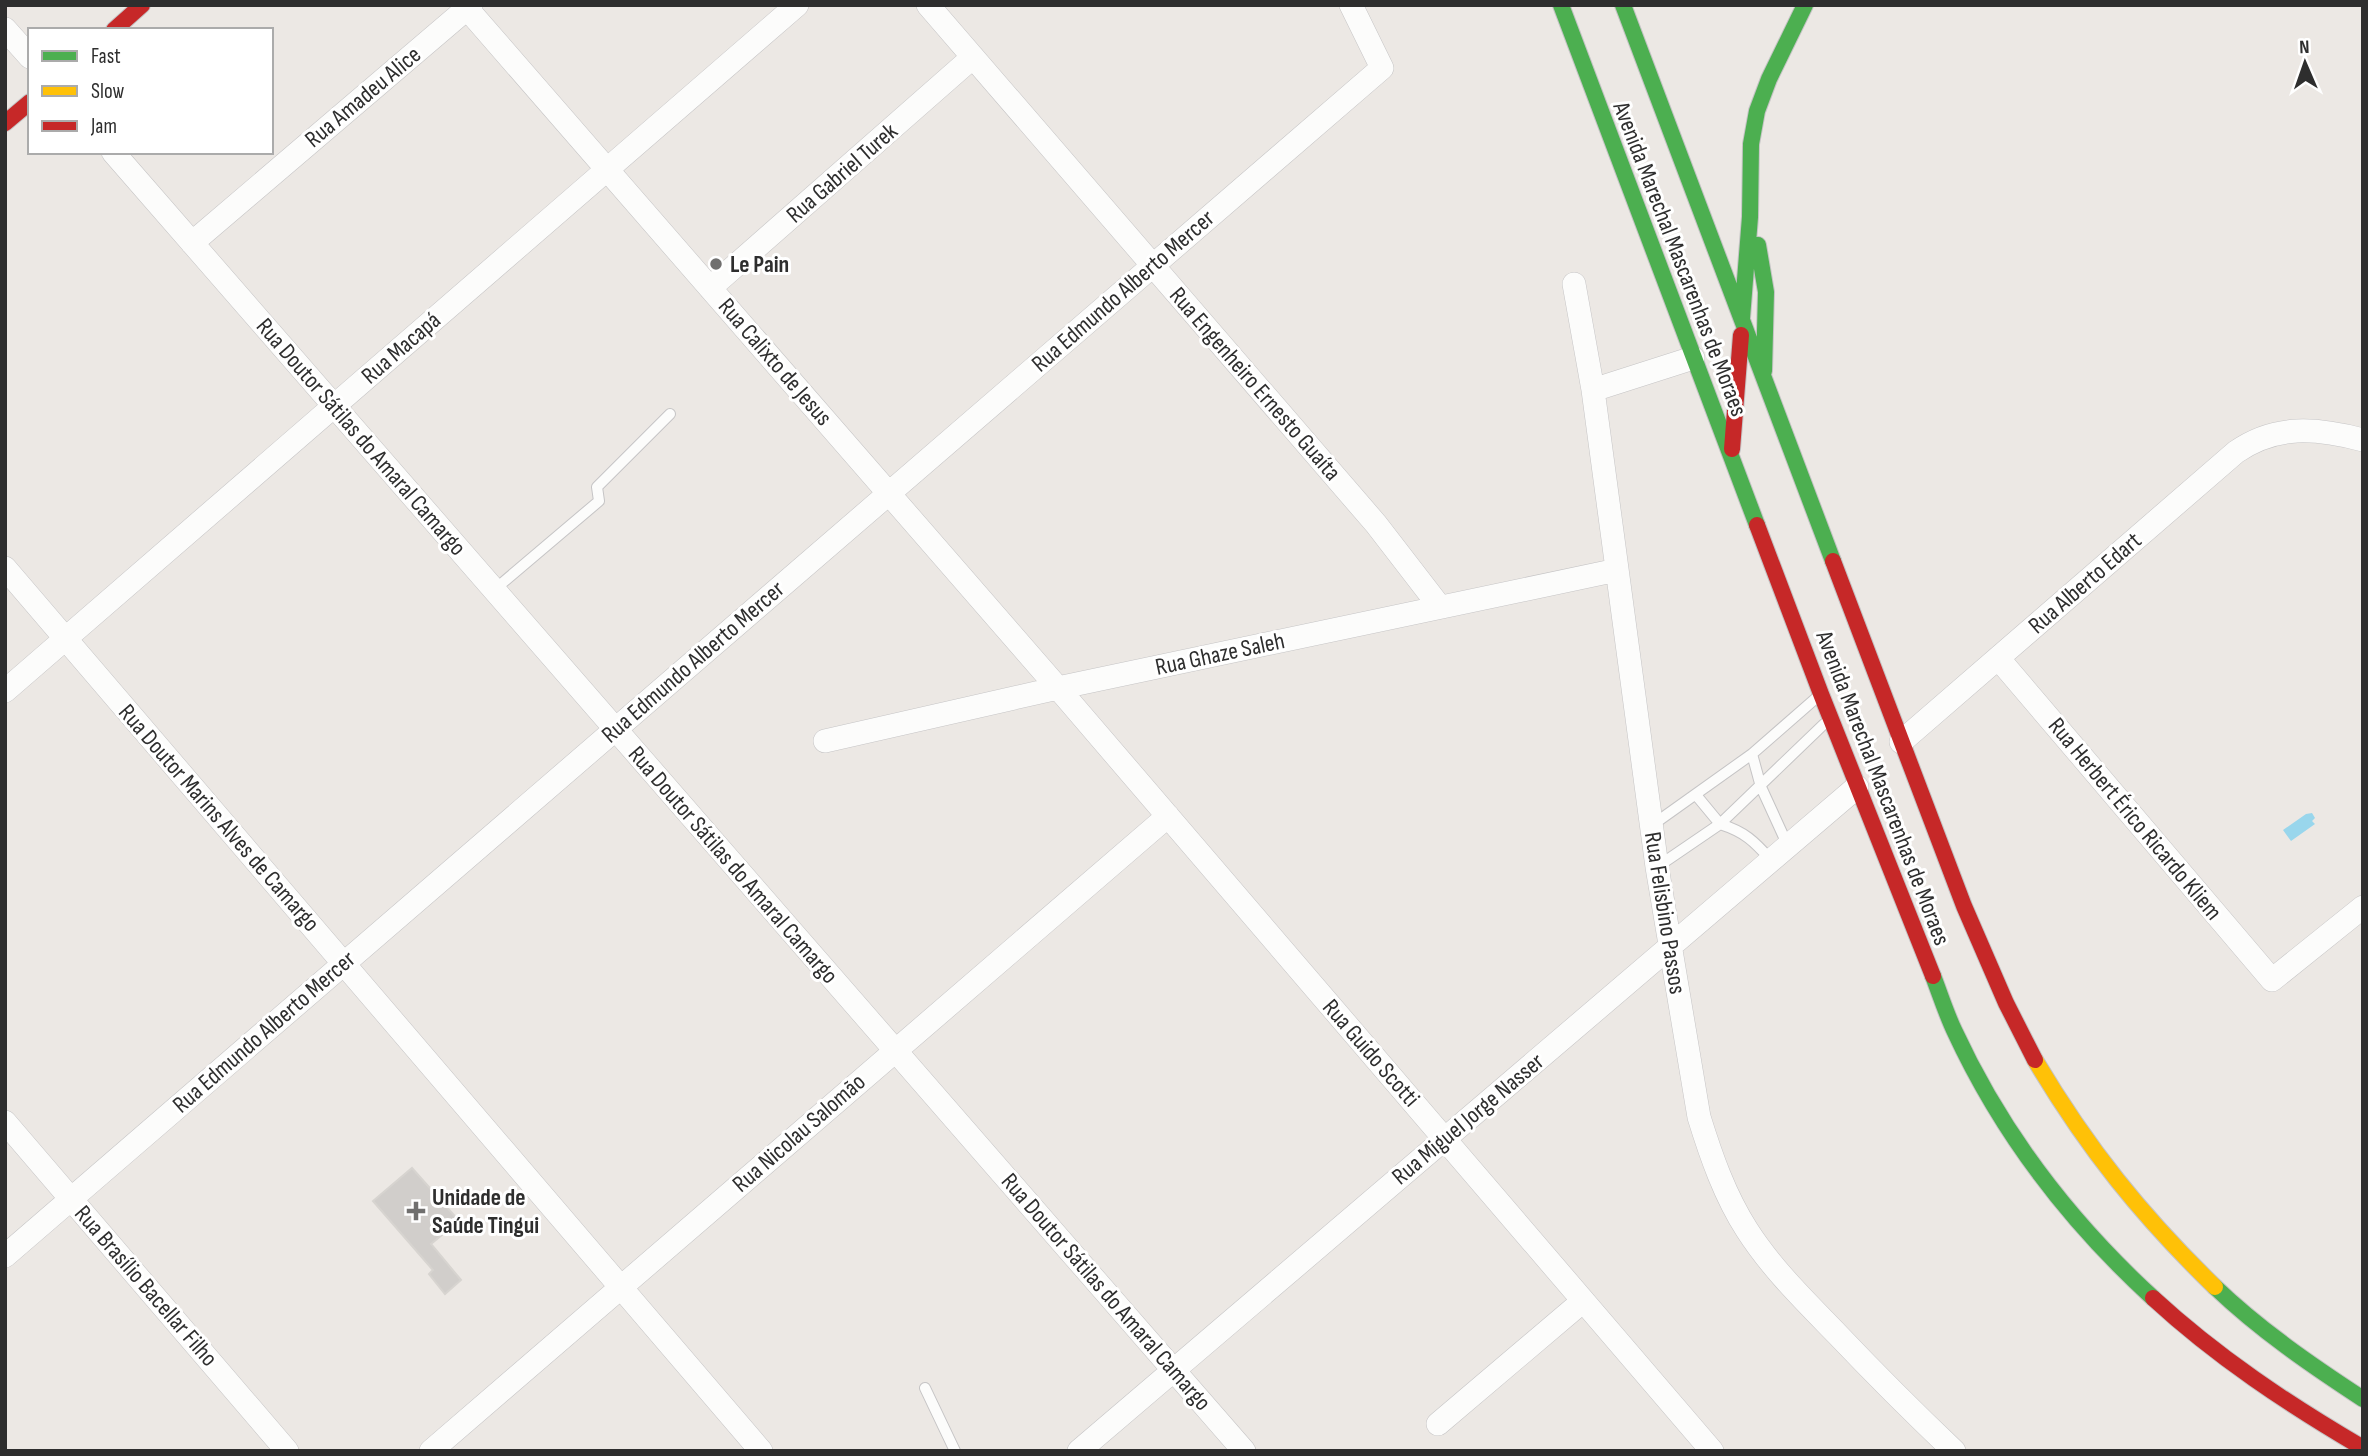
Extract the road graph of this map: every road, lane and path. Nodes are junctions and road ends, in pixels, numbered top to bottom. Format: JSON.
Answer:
{"nodes":[{"id":1,"x":142,"y":5,"type":"edge"},
{"id":2,"x":797,"y":5,"type":"edge"},
{"id":3,"x":928,"y":5,"type":"edge"},
{"id":4,"x":1351,"y":5,"type":"edge"},
{"id":5,"x":1560,"y":5,"type":"edge"},
{"id":6,"x":1623,"y":5,"type":"edge"},
{"id":7,"x":1813,"y":5,"type":"edge"},
{"id":8,"x":468,"y":6,"type":"edge"},
{"id":9,"x":1801,"y":15,"type":"edge"},
{"id":10,"x":116,"y":28,"type":"edge"},
{"id":11,"x":5,"y":29,"type":"edge"},
{"id":12,"x":28,"y":55,"type":"edge"},
{"id":13,"x":973,"y":57,"type":"junction"},
{"id":14,"x":1646,"y":102,"type":"dead end"},
{"id":15,"x":28,"y":104,"type":"edge"},
{"id":16,"x":5,"y":123,"type":"edge"},
{"id":17,"x":1667,"y":124,"type":"junction"},
{"id":18,"x":115,"y":154,"type":"edge"},
{"id":19,"x":607,"y":170,"type":"junction"},
{"id":20,"x":1750,"y":217,"type":"junction"},
{"id":21,"x":192,"y":243,"type":"junction"},
{"id":22,"x":1153,"y":265,"type":"junction"},
{"id":23,"x":1574,"y":284,"type":"dead end"},
{"id":24,"x":710,"y":288,"type":"junction"},
{"id":25,"x":1741,"y":322,"type":"junction"},
{"id":26,"x":1693,"y":358,"type":"junction"},
{"id":27,"x":1763,"y":379,"type":"junction"},
{"id":28,"x":1593,"y":390,"type":"junction"},
{"id":29,"x":334,"y":406,"type":"junction"},
{"id":30,"x":670,"y":414,"type":"dead end"},
{"id":31,"x":2363,"y":440,"type":"edge"},
{"id":32,"x":1731,"y":459,"type":"junction"},
{"id":33,"x":889,"y":493,"type":"junction"},
{"id":34,"x":5,"y":568,"type":"edge"},
{"id":35,"x":1617,"y":570,"type":"junction"},
{"id":36,"x":494,"y":590,"type":"junction"},
{"id":37,"x":1440,"y":607,"type":"junction"},
{"id":38,"x":66,"y":639,"type":"junction"},
{"id":39,"x":1998,"y":658,"type":"junction"},
{"id":40,"x":1058,"y":688,"type":"junction"},
{"id":41,"x":5,"y":691,"type":"edge"},
{"id":42,"x":1821,"y":694,"type":"junction"},
{"id":43,"x":1831,"y":719,"type":"junction"},
{"id":44,"x":615,"y":729,"type":"junction"},
{"id":45,"x":825,"y":741,"type":"dead end"},
{"id":46,"x":1890,"y":741,"type":"junction"},
{"id":47,"x":1752,"y":754,"type":"junction"},
{"id":48,"x":1868,"y":763,"type":"dead end"},
{"id":49,"x":1761,"y":787,"type":"junction"},
{"id":50,"x":1857,"y":787,"type":"junction"},
{"id":51,"x":1696,"y":794,"type":"junction"},
{"id":52,"x":1168,"y":816,"type":"junction"},
{"id":53,"x":1720,"y":824,"type":"junction"},
{"id":54,"x":1651,"y":826,"type":"junction"},
{"id":55,"x":1779,"y":853,"type":"junction"},
{"id":56,"x":1657,"y":867,"type":"junction"},
{"id":57,"x":1964,"y":906,"type":"junction"},
{"id":58,"x":2363,"y":908,"type":"edge"},
{"id":59,"x":1906,"y":910,"type":"junction"},
{"id":60,"x":1928,"y":913,"type":"dead end"},
{"id":61,"x":1947,"y":913,"type":"dead end"},
{"id":62,"x":1671,"y":946,"type":"junction"},
{"id":63,"x":344,"y":964,"type":"junction"},
{"id":64,"x":895,"y":1051,"type":"junction"},
{"id":65,"x":5,"y":1122,"type":"edge"},
{"id":66,"x":1444,"y":1139,"type":"junction"},
{"id":67,"x":71,"y":1199,"type":"junction"},
{"id":68,"x":5,"y":1256,"type":"edge"},
{"id":69,"x":621,"y":1287,"type":"junction"},
{"id":70,"x":1583,"y":1301,"type":"junction"},
{"id":71,"x":1174,"y":1370,"type":"junction"},
{"id":72,"x":925,"y":1388,"type":"dead end"},
{"id":73,"x":2363,"y":1399,"type":"edge"},
{"id":74,"x":1438,"y":1424,"type":"dead end"},
{"id":75,"x":2363,"y":1448,"type":"edge"},
{"id":76,"x":287,"y":1451,"type":"edge"},
{"id":77,"x":431,"y":1451,"type":"edge"},
{"id":78,"x":761,"y":1451,"type":"edge"},
{"id":79,"x":955,"y":1451,"type":"edge"},
{"id":80,"x":1079,"y":1451,"type":"edge"},
{"id":81,"x":1244,"y":1451,"type":"edge"},
{"id":82,"x":1712,"y":1451,"type":"edge"},
{"id":83,"x":1954,"y":1451,"type":"edge"}],
"edges":[{"from":1,"to":10,"type":"main road"},
{"from":2,"to":19,"type":"street","name":"Rua Macapá"},
{"from":3,"to":13,"type":"street","name":"Rua Engenheiro Ernesto Guaíta"},
{"from":4,"to":22,"type":"street","name":"Rua Edmundo Alberto Mercer"},
{"from":5,"to":26,"type":"main road","name":"Avenida Marechal Mascarenhas de Moraes"},
{"from":6,"to":17,"type":"main road","name":"Avenida Marechal Mascarenhas de Moraes"},
{"from":7,"to":9,"type":"street"},
{"from":8,"to":19,"type":"street","name":"Rua Calixto de Jesus"},
{"from":8,"to":21,"type":"street","name":"Rua Amadeu Alice"},
{"from":9,"to":20,"type":"main road"},
{"from":11,"to":12,"type":"street"},
{"from":13,"to":22,"type":"street","name":"Rua Engenheiro Ernesto Guaíta"},
{"from":13,"to":24,"type":"street","name":"Rua Gabriel Turek"},
{"from":14,"to":17,"type":"main road"},
{"from":15,"to":16,"type":"main road"},
{"from":17,"to":25,"type":"main road","name":"Avenida Marechal Mascarenhas de Moraes"},
{"from":18,"to":21,"type":"street","name":"Rua Doutor Sátilas do Amaral Camargo"},
{"from":19,"to":24,"type":"street","name":"Rua Calixto de Jesus"},
{"from":19,"to":29,"type":"street","name":"Rua Macapá"},
{"from":20,"to":25,"type":"main road"},
{"from":20,"to":27,"type":"main road"},
{"from":21,"to":29,"type":"street","name":"Rua Doutor Sátilas do Amaral Camargo"},
{"from":22,"to":33,"type":"street","name":"Rua Edmundo Alberto Mercer"},
{"from":22,"to":37,"type":"street","name":"Rua Engenheiro Ernesto Guaíta"},
{"from":23,"to":28,"type":"street","name":"Rua Felisbino Passos"},
{"from":24,"to":33,"type":"street","name":"Rua Calixto de Jesus"},
{"from":25,"to":27,"type":"main road","name":"Avenida Marechal Mascarenhas de Moraes"},
{"from":25,"to":32,"type":"main road"},
{"from":26,"to":28,"type":"street"},
{"from":26,"to":32,"type":"main road","name":"Avenida Marechal Mascarenhas de Moraes"},
{"from":27,"to":46,"type":"main road","name":"Avenida Marechal Mascarenhas de Moraes"},
{"from":28,"to":35,"type":"street","name":"Rua Felisbino Passos"},
{"from":29,"to":36,"type":"street","name":"Rua Doutor Sátilas do Amaral Camargo"},
{"from":29,"to":38,"type":"street","name":"Rua Macapá"},
{"from":30,"to":36,"type":"lane"},
{"from":31,"to":39,"type":"street","name":"Rua Alberto Edart"},
{"from":32,"to":42,"type":"main road","name":"Avenida Marechal Mascarenhas de Moraes"},
{"from":33,"to":40,"type":"street","name":"Rua Calixto de Jesus"},
{"from":33,"to":44,"type":"street","name":"Rua Edmundo Alberto Mercer"},
{"from":34,"to":38,"type":"street","name":"Rua Doutor Marins Alves de Camargo"},
{"from":35,"to":37,"type":"street","name":"Rua Ghaze Saleh"},
{"from":35,"to":54,"type":"street","name":"Rua Felisbino Passos"},
{"from":36,"to":44,"type":"street","name":"Rua Doutor Sátilas do Amaral Camargo"},
{"from":37,"to":40,"type":"street","name":"Rua Ghaze Saleh"},
{"from":38,"to":41,"type":"street","name":"Rua Macapá"},
{"from":38,"to":63,"type":"street","name":"Rua Doutor Marins Alves de Camargo"},
{"from":39,"to":46,"type":"street","name":"Rua Alberto Edart"},
{"from":39,"to":58,"type":"street","name":"Rua Herbert Érico Ricardo Kliem"},
{"from":40,"to":45,"type":"street","name":"Rua Ghaze Saleh"},
{"from":40,"to":52,"type":"street","name":"Rua Guido Scotti"},
{"from":42,"to":43,"type":"main road","name":"Avenida Marechal Mascarenhas de Moraes"},
{"from":42,"to":47,"type":"lane"},
{"from":43,"to":49,"type":"lane"},
{"from":43,"to":50,"type":"main road","name":"Avenida Marechal Mascarenhas de Moraes"},
{"from":44,"to":63,"type":"street","name":"Rua Edmundo Alberto Mercer"},
{"from":44,"to":64,"type":"street","name":"Rua Doutor Sátilas do Amaral Camargo"},
{"from":46,"to":57,"type":"main road","name":"Avenida Marechal Mascarenhas de Moraes"},
{"from":47,"to":49,"type":"lane"},
{"from":47,"to":51,"type":"lane"},
{"from":48,"to":50,"type":"main road"},
{"from":49,"to":53,"type":"lane"},
{"from":49,"to":55,"type":"lane"},
{"from":50,"to":55,"type":"street","name":"Rua Miguel Jorge Nasser"},
{"from":50,"to":59,"type":"main road","name":"Avenida Marechal Mascarenhas de Moraes"},
{"from":51,"to":53,"type":"lane"},
{"from":51,"to":54,"type":"lane"},
{"from":52,"to":64,"type":"street","name":"Rua Nicolau Salomão"},
{"from":52,"to":66,"type":"street","name":"Rua Guido Scotti"},
{"from":53,"to":55,"type":"lane"},
{"from":53,"to":56,"type":"lane"},
{"from":54,"to":56,"type":"street","name":"Rua Felisbino Passos"},
{"from":55,"to":62,"type":"street","name":"Rua Miguel Jorge Nasser"},
{"from":56,"to":62,"type":"street","name":"Rua Felisbino Passos"},
{"from":57,"to":61,"type":"main road"},
{"from":57,"to":73,"type":"main road","name":"Avenida Marechal Mascarenhas de Moraes"},
{"from":59,"to":60,"type":"main road"},
{"from":59,"to":75,"type":"main road","name":"Avenida Marechal Mascarenhas de Moraes"},
{"from":62,"to":66,"type":"street","name":"Rua Miguel Jorge Nasser"},
{"from":62,"to":83,"type":"street","name":"Rua Felisbino Passos"},
{"from":63,"to":67,"type":"street","name":"Rua Edmundo Alberto Mercer"},
{"from":63,"to":69,"type":"street","name":"Rua Doutor Marins Alves de Camargo"},
{"from":64,"to":69,"type":"street","name":"Rua Nicolau Salomão"},
{"from":64,"to":71,"type":"street","name":"Rua Doutor Sátilas do Amaral Camargo"},
{"from":65,"to":67,"type":"street","name":"Rua Brasílio Bacellar Filho"},
{"from":66,"to":70,"type":"street","name":"Rua Guido Scotti"},
{"from":66,"to":71,"type":"street","name":"Rua Miguel Jorge Nasser"},
{"from":67,"to":68,"type":"street","name":"Rua Edmundo Alberto Mercer"},
{"from":67,"to":76,"type":"street","name":"Rua Brasílio Bacellar Filho"},
{"from":69,"to":77,"type":"street","name":"Rua Nicolau Salomão"},
{"from":69,"to":78,"type":"street","name":"Rua Doutor Marins Alves de Camargo"},
{"from":70,"to":74,"type":"street"},
{"from":70,"to":82,"type":"street","name":"Rua Guido Scotti"},
{"from":71,"to":80,"type":"street","name":"Rua Miguel Jorge Nasser"},
{"from":71,"to":81,"type":"street","name":"Rua Doutor Sátilas do Amaral Camargo"},
{"from":72,"to":79,"type":"lane"}]}
